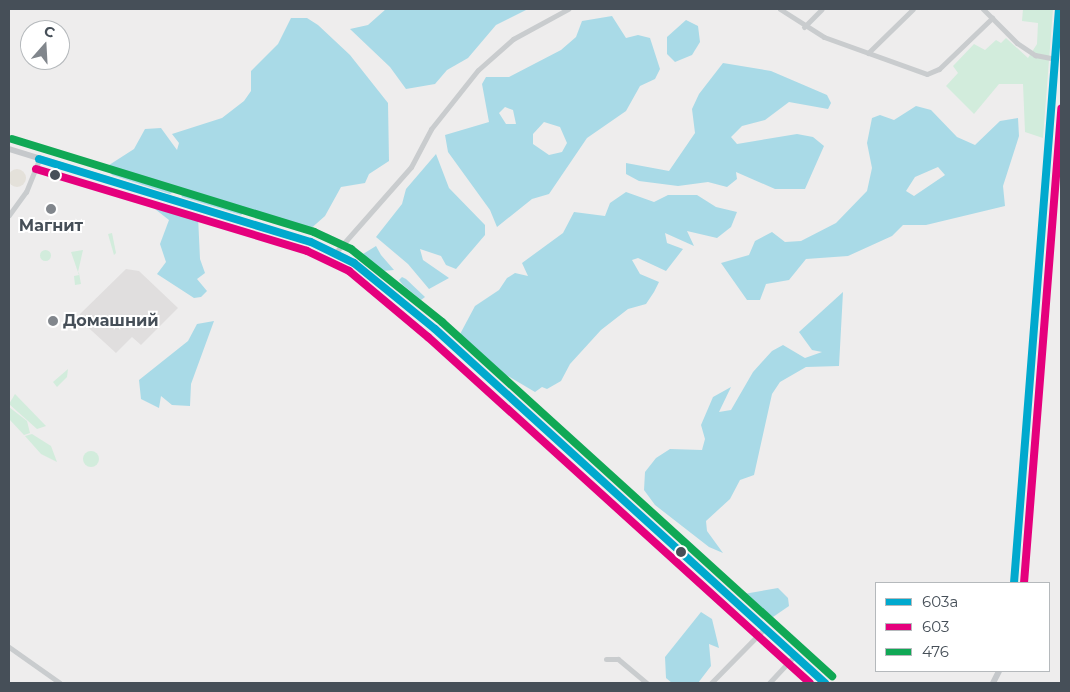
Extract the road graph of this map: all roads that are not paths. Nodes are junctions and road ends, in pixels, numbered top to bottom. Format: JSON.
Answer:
{"nodes":[{"id":1,"x":568,"y":9,"type":"edge"},
{"id":2,"x":780,"y":9,"type":"edge"},
{"id":3,"x":822,"y":9,"type":"edge"},
{"id":4,"x":913,"y":9,"type":"edge"},
{"id":5,"x":983,"y":9,"type":"edge"},
{"id":6,"x":1059,"y":9,"type":"edge"},
{"id":7,"x":992,"y":18,"type":"junction"},
{"id":8,"x":804,"y":27,"type":"junction"},
{"id":9,"x":868,"y":53,"type":"junction"},
{"id":10,"x":1055,"y":59,"type":"junction"},
{"id":11,"x":9,"y":149,"type":"edge"},
{"id":12,"x":38,"y":159,"type":"junction"},
{"id":13,"x":9,"y":215,"type":"edge"},
{"id":14,"x":336,"y":252,"type":"junction"},
{"id":15,"x":1014,"y":582,"type":"edge"},
{"id":16,"x":765,"y":628,"type":"junction"},
{"id":17,"x":9,"y":647,"type":"edge"},
{"id":18,"x":795,"y":655,"type":"junction"},
{"id":19,"x":606,"y":659,"type":"dead end"},
{"id":20,"x":60,"y":683,"type":"edge"},
{"id":21,"x":647,"y":683,"type":"edge"},
{"id":22,"x":713,"y":683,"type":"edge"},
{"id":23,"x":770,"y":683,"type":"edge"},
{"id":24,"x":825,"y":683,"type":"edge"}],
"edges":[{"from":1,"to":14,"type":"street"},
{"from":2,"to":8,"type":"street"},
{"from":3,"to":8,"type":"street"},
{"from":4,"to":9,"type":"street"},
{"from":5,"to":7,"type":"street"},
{"from":6,"to":10,"type":"main road"},
{"from":7,"to":9,"type":"street"},
{"from":7,"to":10,"type":"street"},
{"from":8,"to":9,"type":"street"},
{"from":10,"to":15,"type":"main road"},
{"from":11,"to":12,"type":"main road"},
{"from":12,"to":13,"type":"street"},
{"from":12,"to":14,"type":"main road"},
{"from":14,"to":16,"type":"main road"},
{"from":16,"to":18,"type":"main road"},
{"from":16,"to":22,"type":"street"},
{"from":17,"to":20,"type":"street"},
{"from":18,"to":23,"type":"street"},
{"from":18,"to":24,"type":"main road"},
{"from":19,"to":21,"type":"street"}]}
